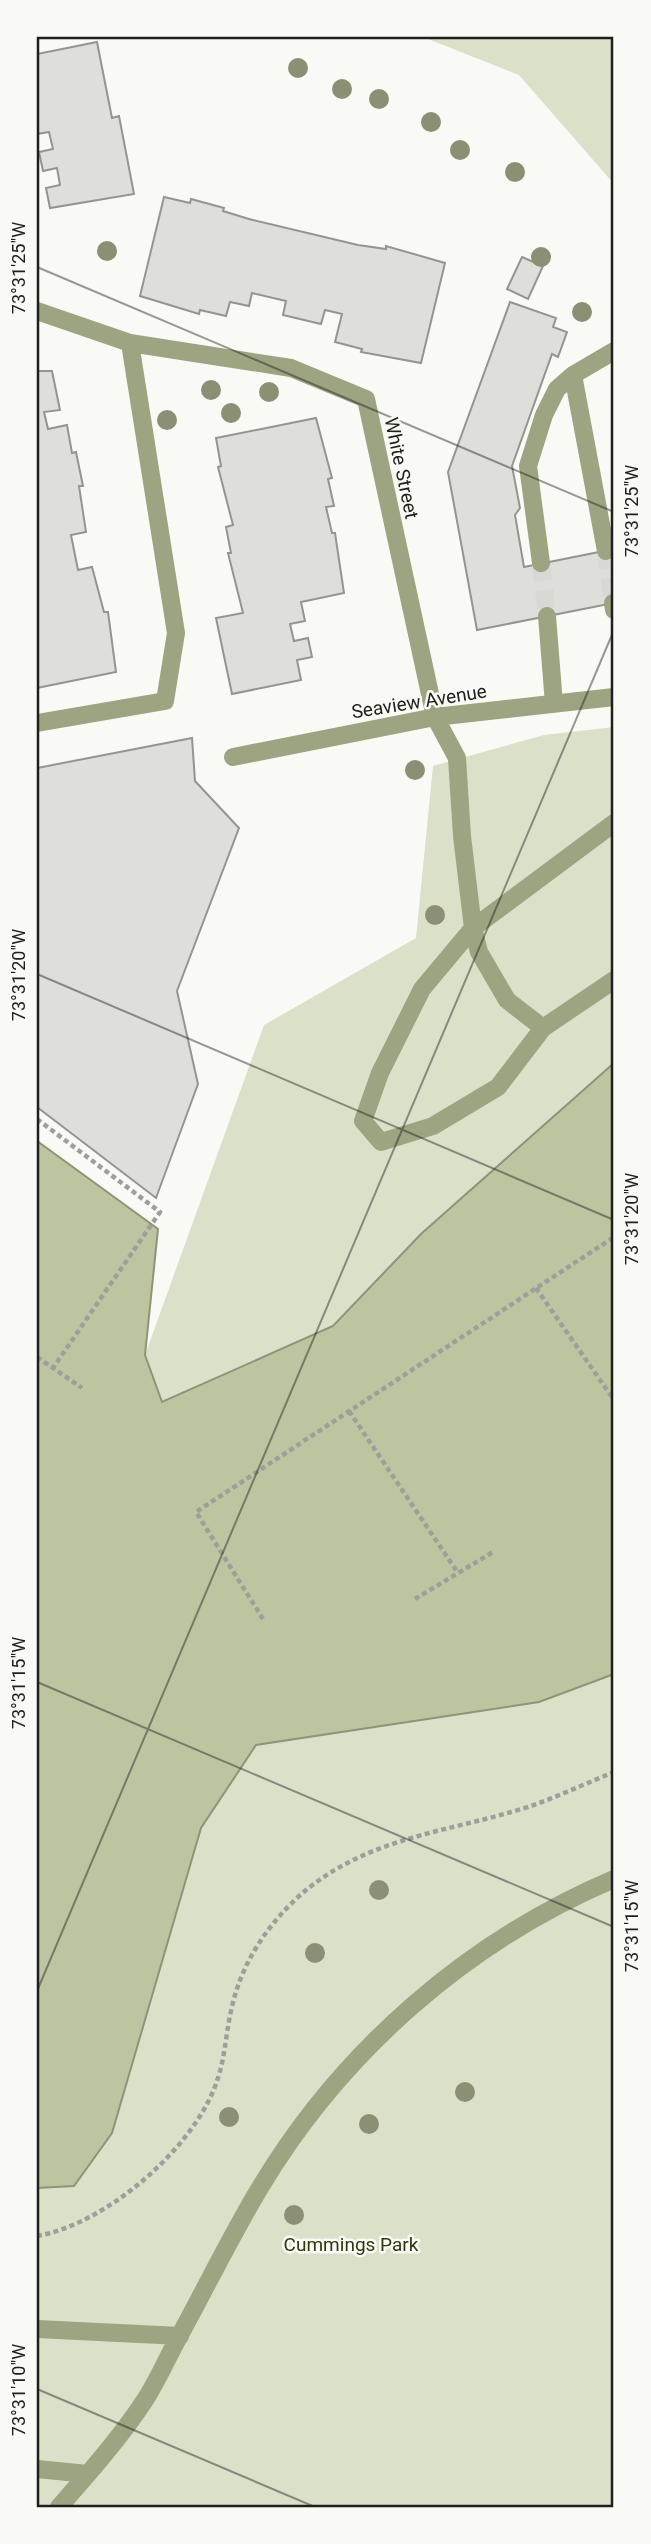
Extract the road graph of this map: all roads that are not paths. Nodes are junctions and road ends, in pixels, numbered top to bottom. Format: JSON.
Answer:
{"nodes":[{"id":1,"x":37,"y":311,"type":"edge"},
{"id":2,"x":130,"y":343,"type":"junction"},
{"id":3,"x":614,"y":351,"type":"edge"},
{"id":4,"x":573,"y":375,"type":"junction"},
{"id":5,"x":606,"y":551,"type":"tunnel mouth"},
{"id":6,"x":541,"y":564,"type":"tunnel mouth"},
{"id":7,"x":613,"y":603,"type":"edge"},
{"id":8,"x":614,"y":610,"type":"edge"},
{"id":9,"x":547,"y":616,"type":"tunnel mouth"},
{"id":10,"x":614,"y":697,"type":"edge"},
{"id":11,"x":554,"y":704,"type":"junction"},
{"id":12,"x":435,"y":717,"type":"junction"},
{"id":13,"x":37,"y":723,"type":"edge"},
{"id":14,"x":233,"y":757,"type":"dead end"},
{"id":15,"x":614,"y":823,"type":"edge"},
{"id":16,"x":473,"y":928,"type":"junction"},
{"id":17,"x":614,"y":980,"type":"edge"},
{"id":18,"x":543,"y":1028,"type":"junction"},
{"id":19,"x":614,"y":1879,"type":"edge"},
{"id":20,"x":37,"y":2329,"type":"edge"},
{"id":21,"x":180,"y":2336,"type":"junction"},
{"id":22,"x":37,"y":2469,"type":"edge"},
{"id":23,"x":88,"y":2474,"type":"junction"},
{"id":24,"x":59,"y":2507,"type":"edge"}],
"edges":[{"from":1,"to":2,"type":"street","name":"White Street"},
{"from":2,"to":12,"type":"street","name":"White Street"},
{"from":2,"to":13,"type":"street"},
{"from":3,"to":4,"type":"street"},
{"from":4,"to":5,"type":"street"},
{"from":4,"to":6,"type":"street"},
{"from":7,"to":8,"type":"street"},
{"from":9,"to":11,"type":"street"},
{"from":10,"to":11,"type":"street","name":"Seaview Avenue"},
{"from":11,"to":12,"type":"street","name":"Seaview Avenue"},
{"from":12,"to":14,"type":"street","name":"Seaview Avenue"},
{"from":12,"to":16,"type":"street"},
{"from":15,"to":16,"type":"street"},
{"from":16,"to":18,"type":"street"},
{"from":16,"to":18,"type":"street"},
{"from":17,"to":18,"type":"street"},
{"from":19,"to":21,"type":"street"},
{"from":20,"to":21,"type":"street"},
{"from":21,"to":23,"type":"street"},
{"from":22,"to":23,"type":"street"},
{"from":23,"to":24,"type":"street"}]}
